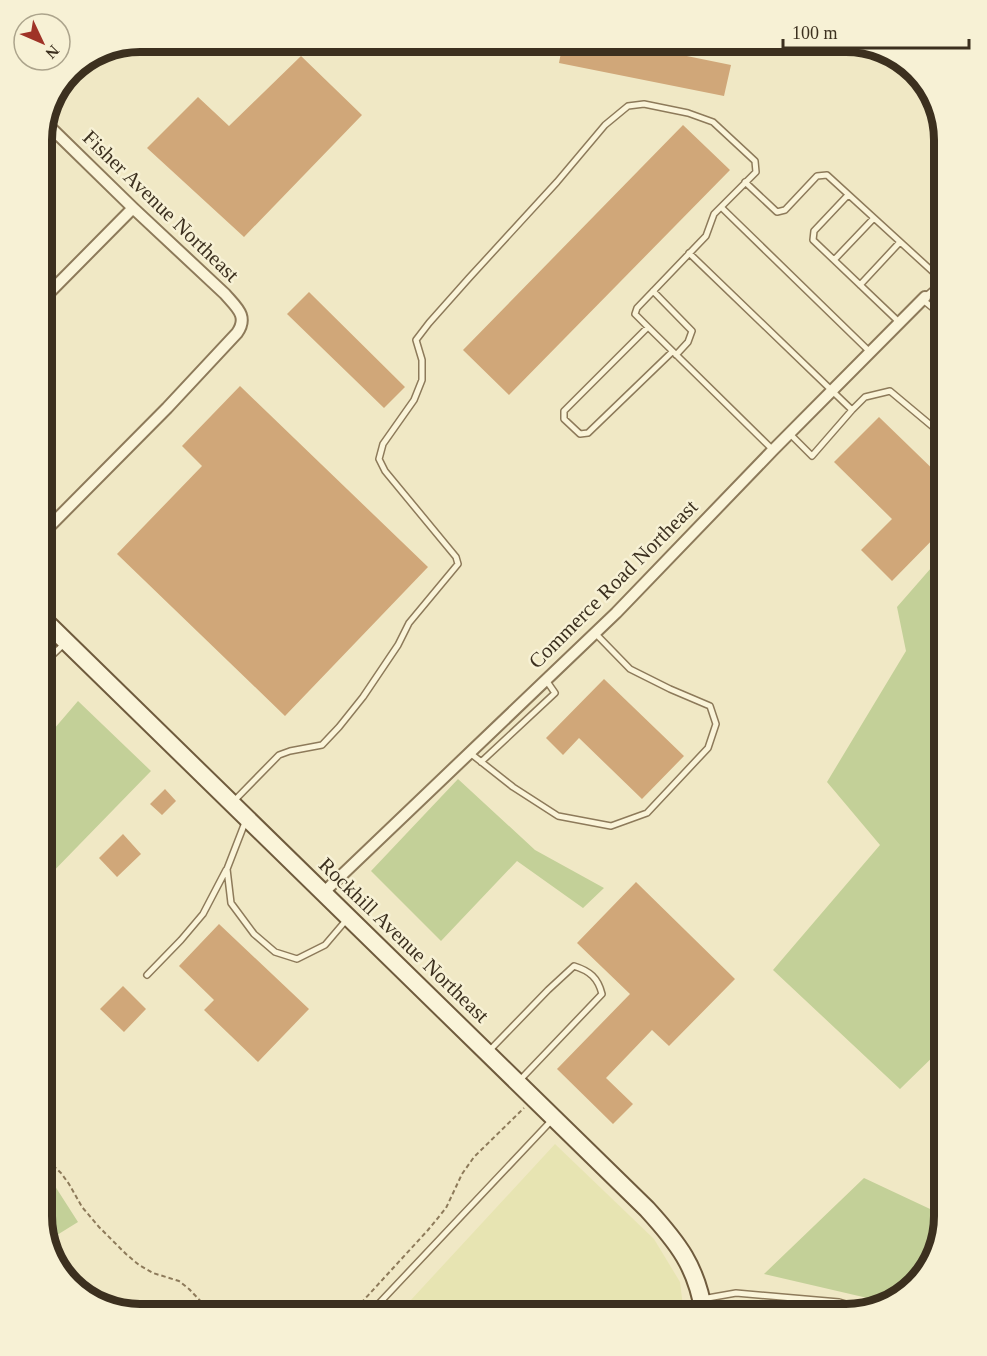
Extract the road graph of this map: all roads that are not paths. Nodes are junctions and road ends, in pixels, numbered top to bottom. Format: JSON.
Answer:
{"nodes":[{"id":1,"x":54,"y":131,"type":"edge"},
{"id":2,"x":746,"y":182,"type":"junction"},
{"id":3,"x":848,"y":195,"type":"junction"},
{"id":4,"x":721,"y":207,"type":"junction"},
{"id":5,"x":133,"y":208,"type":"junction"},
{"id":6,"x":874,"y":218,"type":"junction"},
{"id":7,"x":900,"y":242,"type":"junction"},
{"id":8,"x":689,"y":253,"type":"junction"},
{"id":9,"x":834,"y":260,"type":"junction"},
{"id":10,"x":934,"y":271,"type":"edge"},
{"id":11,"x":860,"y":285,"type":"junction"},
{"id":12,"x":53,"y":289,"type":"edge"},
{"id":13,"x":934,"y":289,"type":"edge"},
{"id":14,"x":652,"y":291,"type":"junction"},
{"id":15,"x":924,"y":298,"type":"junction"},
{"id":16,"x":934,"y":308,"type":"edge"},
{"id":17,"x":900,"y":323,"type":"junction"},
{"id":18,"x":648,"y":327,"type":"junction"},
{"id":19,"x":674,"y":353,"type":"junction"},
{"id":20,"x":871,"y":353,"type":"junction"},
{"id":21,"x":832,"y":391,"type":"junction"},
{"id":22,"x":852,"y":410,"type":"junction"},
{"id":23,"x":934,"y":427,"type":"edge"},
{"id":24,"x":790,"y":434,"type":"junction"},
{"id":25,"x":773,"y":450,"type":"junction"},
{"id":26,"x":53,"y":523,"type":"edge"},
{"id":27,"x":53,"y":629,"type":"edge"},
{"id":28,"x":595,"y":633,"type":"junction"},
{"id":29,"x":66,"y":642,"type":"junction"},
{"id":30,"x":53,"y":655,"type":"edge"},
{"id":31,"x":546,"y":680,"type":"junction"},
{"id":32,"x":470,"y":753,"type":"junction"},
{"id":33,"x":481,"y":762,"type":"junction"},
{"id":34,"x":231,"y":803,"type":"junction"},
{"id":35,"x":246,"y":818,"type":"junction"},
{"id":36,"x":227,"y":869,"type":"junction"},
{"id":37,"x":323,"y":893,"type":"junction"},
{"id":38,"x":348,"y":918,"type":"junction"},
{"id":39,"x":147,"y":975,"type":"dead end"},
{"id":40,"x":488,"y":1053,"type":"junction"},
{"id":41,"x":518,"y":1082,"type":"junction"},
{"id":42,"x":555,"y":1118,"type":"junction"},
{"id":43,"x":379,"y":1303,"type":"edge"},
{"id":44,"x":702,"y":1304,"type":"edge"},
{"id":45,"x":709,"y":1304,"type":"edge"},
{"id":46,"x":846,"y":1304,"type":"edge"}],
"edges":[{"from":1,"to":5,"type":"street","name":"Fisher Avenue Northeast"},
{"from":2,"to":3,"type":"lane"},
{"from":2,"to":4,"type":"lane"},
{"from":2,"to":34,"type":"lane"},
{"from":3,"to":6,"type":"lane"},
{"from":3,"to":9,"type":"lane"},
{"from":4,"to":8,"type":"lane"},
{"from":4,"to":20,"type":"lane"},
{"from":5,"to":12,"type":"street"},
{"from":5,"to":26,"type":"street","name":"Fisher Avenue Northeast"},
{"from":6,"to":7,"type":"lane"},
{"from":6,"to":9,"type":"lane"},
{"from":7,"to":10,"type":"lane"},
{"from":7,"to":11,"type":"lane"},
{"from":8,"to":14,"type":"lane"},
{"from":8,"to":21,"type":"lane"},
{"from":9,"to":11,"type":"lane"},
{"from":11,"to":17,"type":"lane"},
{"from":13,"to":15,"type":"lane"},
{"from":14,"to":18,"type":"lane"},
{"from":14,"to":19,"type":"lane"},
{"from":15,"to":16,"type":"lane"},
{"from":15,"to":17,"type":"street","name":"Commerce Road Northeast"},
{"from":17,"to":20,"type":"street","name":"Commerce Road Northeast"},
{"from":18,"to":19,"type":"lane"},
{"from":18,"to":19,"type":"lane"},
{"from":19,"to":25,"type":"lane"},
{"from":20,"to":21,"type":"street","name":"Commerce Road Northeast"},
{"from":21,"to":22,"type":"lane"},
{"from":21,"to":24,"type":"street","name":"Commerce Road Northeast"},
{"from":22,"to":23,"type":"lane"},
{"from":22,"to":24,"type":"lane"},
{"from":24,"to":25,"type":"street","name":"Commerce Road Northeast"},
{"from":25,"to":28,"type":"street","name":"Commerce Road Northeast"},
{"from":27,"to":29,"type":"street","name":"Rockhill Avenue Northeast"},
{"from":28,"to":31,"type":"street","name":"Commerce Road Northeast"},
{"from":28,"to":33,"type":"lane"},
{"from":29,"to":30,"type":"lane"},
{"from":29,"to":34,"type":"street","name":"Rockhill Avenue Northeast"},
{"from":31,"to":32,"type":"street","name":"Commerce Road Northeast"},
{"from":31,"to":33,"type":"lane"},
{"from":32,"to":33,"type":"lane"},
{"from":32,"to":37,"type":"street","name":"Commerce Road Northeast"},
{"from":34,"to":35,"type":"street","name":"Rockhill Avenue Northeast"},
{"from":35,"to":36,"type":"lane"},
{"from":35,"to":37,"type":"street","name":"Rockhill Avenue Northeast"},
{"from":36,"to":38,"type":"lane"},
{"from":36,"to":39,"type":"lane"},
{"from":37,"to":38,"type":"street","name":"Rockhill Avenue Northeast"},
{"from":38,"to":40,"type":"street","name":"Rockhill Avenue Northeast"},
{"from":40,"to":41,"type":"street","name":"Rockhill Avenue Northeast"},
{"from":40,"to":41,"type":"lane"},
{"from":41,"to":42,"type":"street","name":"Rockhill Avenue Northeast"},
{"from":42,"to":43,"type":"lane"},
{"from":42,"to":44,"type":"street","name":"Rockhill Avenue Northeast"},
{"from":45,"to":46,"type":"lane"}]}
